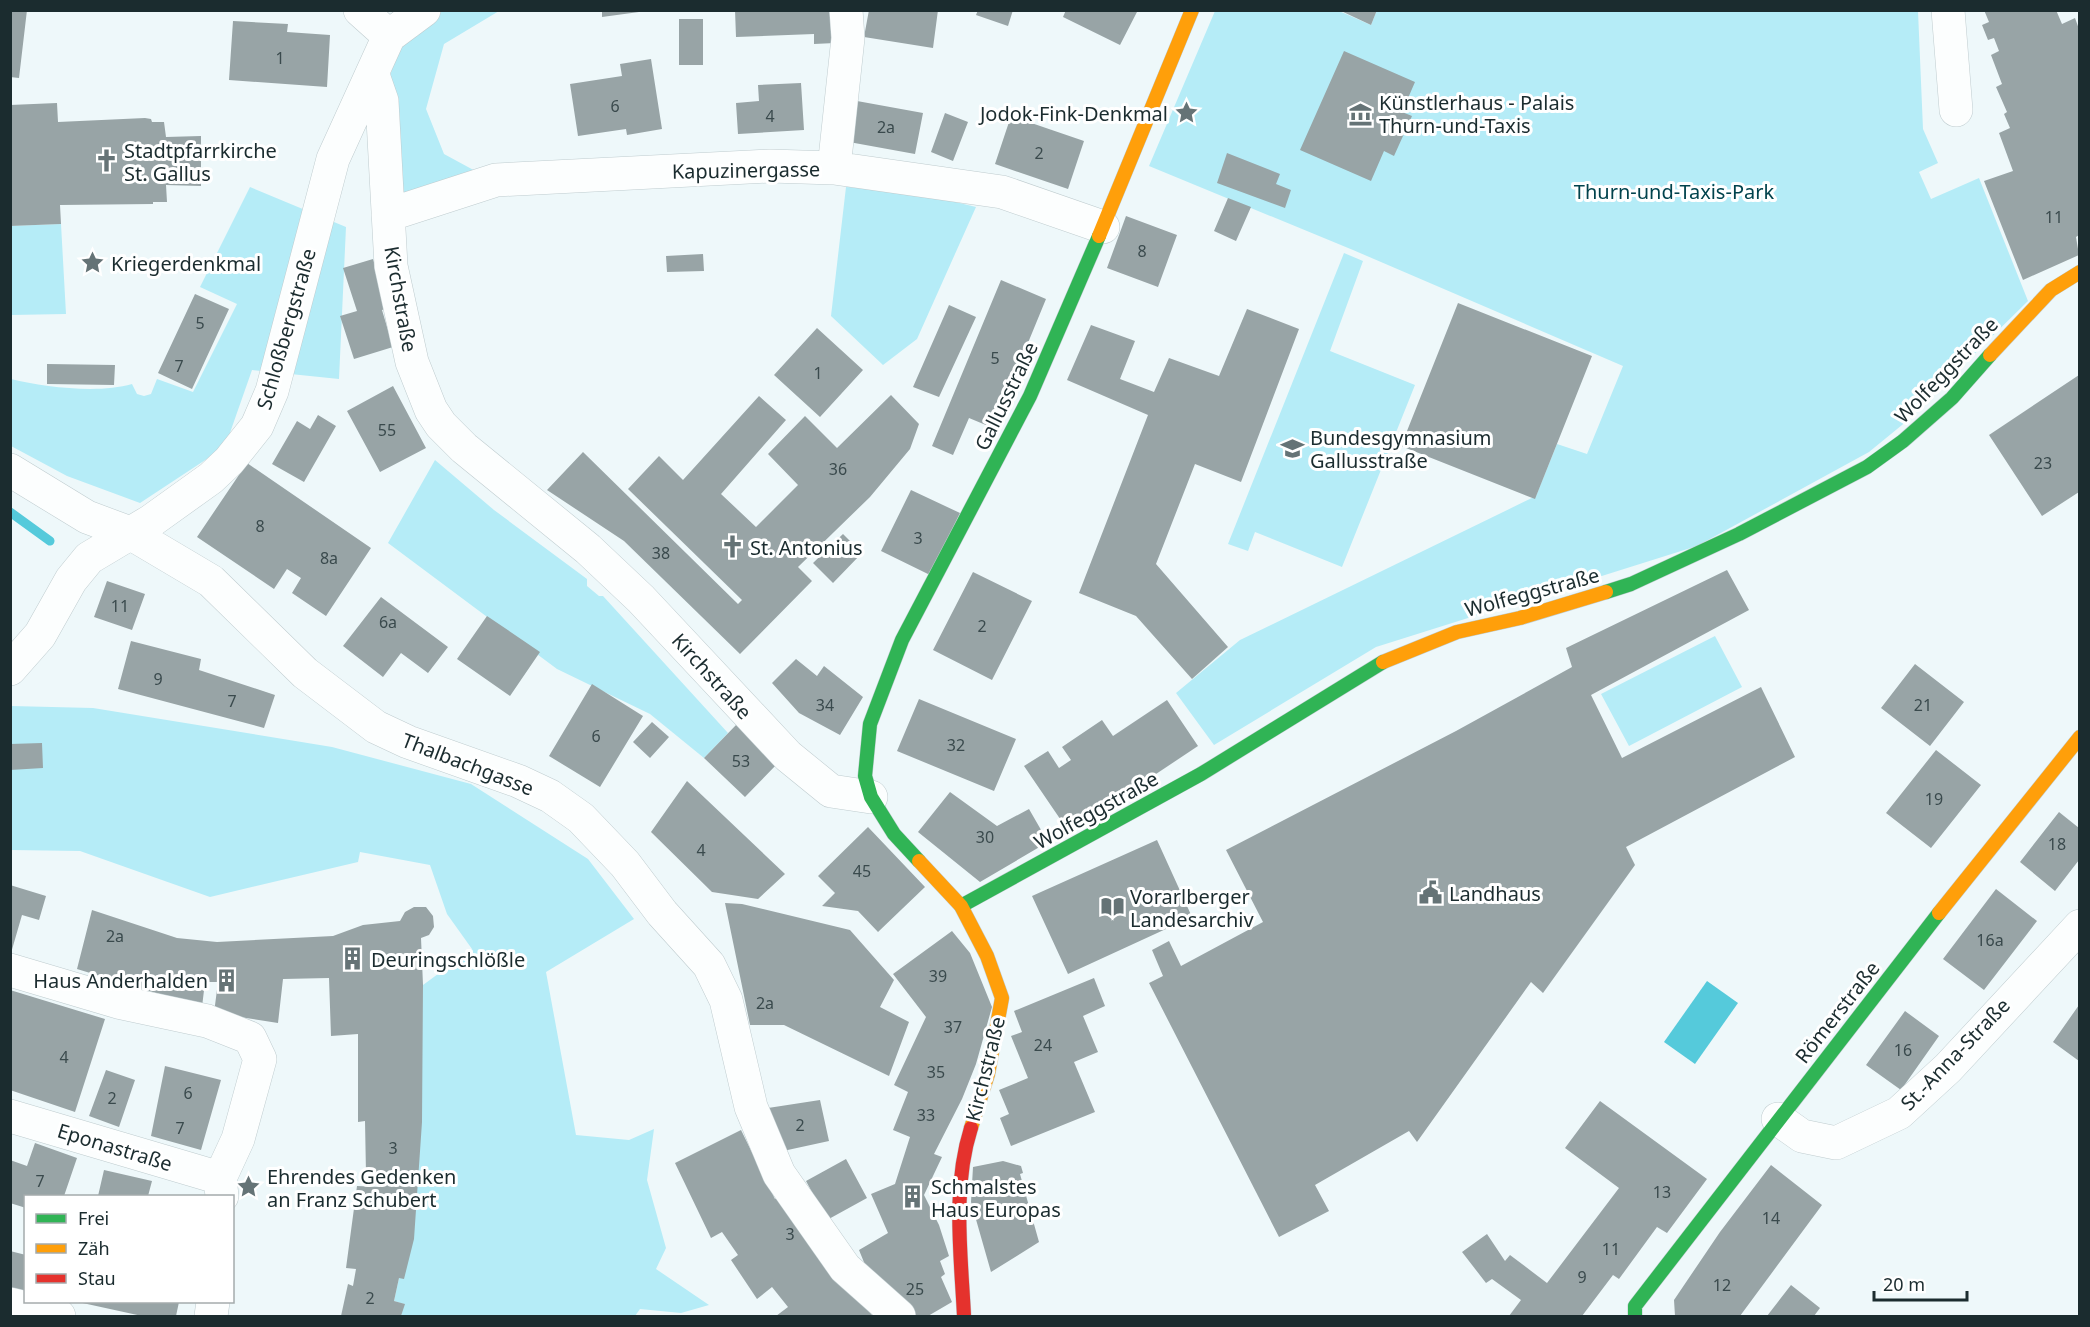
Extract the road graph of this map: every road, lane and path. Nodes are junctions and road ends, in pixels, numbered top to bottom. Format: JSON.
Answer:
{"nodes":[{"id":1,"x":360,"y":10,"type":"edge"},
{"id":2,"x":424,"y":10,"type":"edge"},
{"id":3,"x":846,"y":10,"type":"edge"},
{"id":4,"x":1192,"y":10,"type":"edge"},
{"id":5,"x":1948,"y":10,"type":"edge"},
{"id":6,"x":389,"y":36,"type":"junction"},
{"id":7,"x":374,"y":75,"type":"junction"},
{"id":8,"x":1956,"y":110,"type":"dead end"},
{"id":9,"x":834,"y":168,"type":"junction"},
{"id":10,"x":388,"y":215,"type":"junction"},
{"id":11,"x":1103,"y":227,"type":"junction"},
{"id":12,"x":2079,"y":272,"type":"edge"},
{"id":13,"x":10,"y":470,"type":"edge"},
{"id":14,"x":130,"y":533,"type":"junction"},
{"id":15,"x":10,"y":669,"type":"edge"},
{"id":16,"x":2079,"y":737,"type":"edge"},
{"id":17,"x":871,"y":796,"type":"junction"},
{"id":18,"x":961,"y":906,"type":"junction"},
{"id":19,"x":2079,"y":926,"type":"edge"},
{"id":20,"x":10,"y":970,"type":"edge"},
{"id":21,"x":10,"y":1116,"type":"edge"},
{"id":22,"x":1778,"y":1119,"type":"junction"},
{"id":23,"x":221,"y":1187,"type":"edge"},
{"id":24,"x":10,"y":1304,"type":"edge"},
{"id":25,"x":59,"y":1316,"type":"edge"},
{"id":26,"x":899,"y":1317,"type":"edge"},
{"id":27,"x":964,"y":1317,"type":"edge"},
{"id":28,"x":1635,"y":1317,"type":"edge"}],
"edges":[{"from":1,"to":6,"type":"street"},
{"from":2,"to":6,"type":"street"},
{"from":3,"to":9,"type":"street"},
{"from":4,"to":11,"type":"street","name":"Gallusstraße"},
{"from":5,"to":8,"type":"street"},
{"from":6,"to":7,"type":"street"},
{"from":7,"to":10,"type":"street","name":"Kirchstraße"},
{"from":7,"to":14,"type":"street","name":"Schloßbergstraße"},
{"from":9,"to":10,"type":"street","name":"Kapuzinergasse"},
{"from":9,"to":11,"type":"street","name":"Kapuzinergasse"},
{"from":10,"to":17,"type":"street","name":"Kirchstraße"},
{"from":11,"to":17,"type":"street","name":"Gallusstraße"},
{"from":12,"to":18,"type":"street","name":"Wolfeggstraße"},
{"from":13,"to":14,"type":"street","name":"Thalbachgasse"},
{"from":14,"to":15,"type":"street","name":"Schloßbergstraße"},
{"from":14,"to":26,"type":"street","name":"Thalbachgasse"},
{"from":16,"to":22,"type":"street","name":"Römerstraße"},
{"from":17,"to":18,"type":"street","name":"Kirchstraße"},
{"from":18,"to":27,"type":"street","name":"Kirchstraße"},
{"from":19,"to":22,"type":"street","name":"St.-Anna-Straße"},
{"from":20,"to":23,"type":"street"},
{"from":21,"to":23,"type":"street","name":"Eponastraße"},
{"from":22,"to":28,"type":"street","name":"Römerstraße"},
{"from":24,"to":25,"type":"street"}]}
